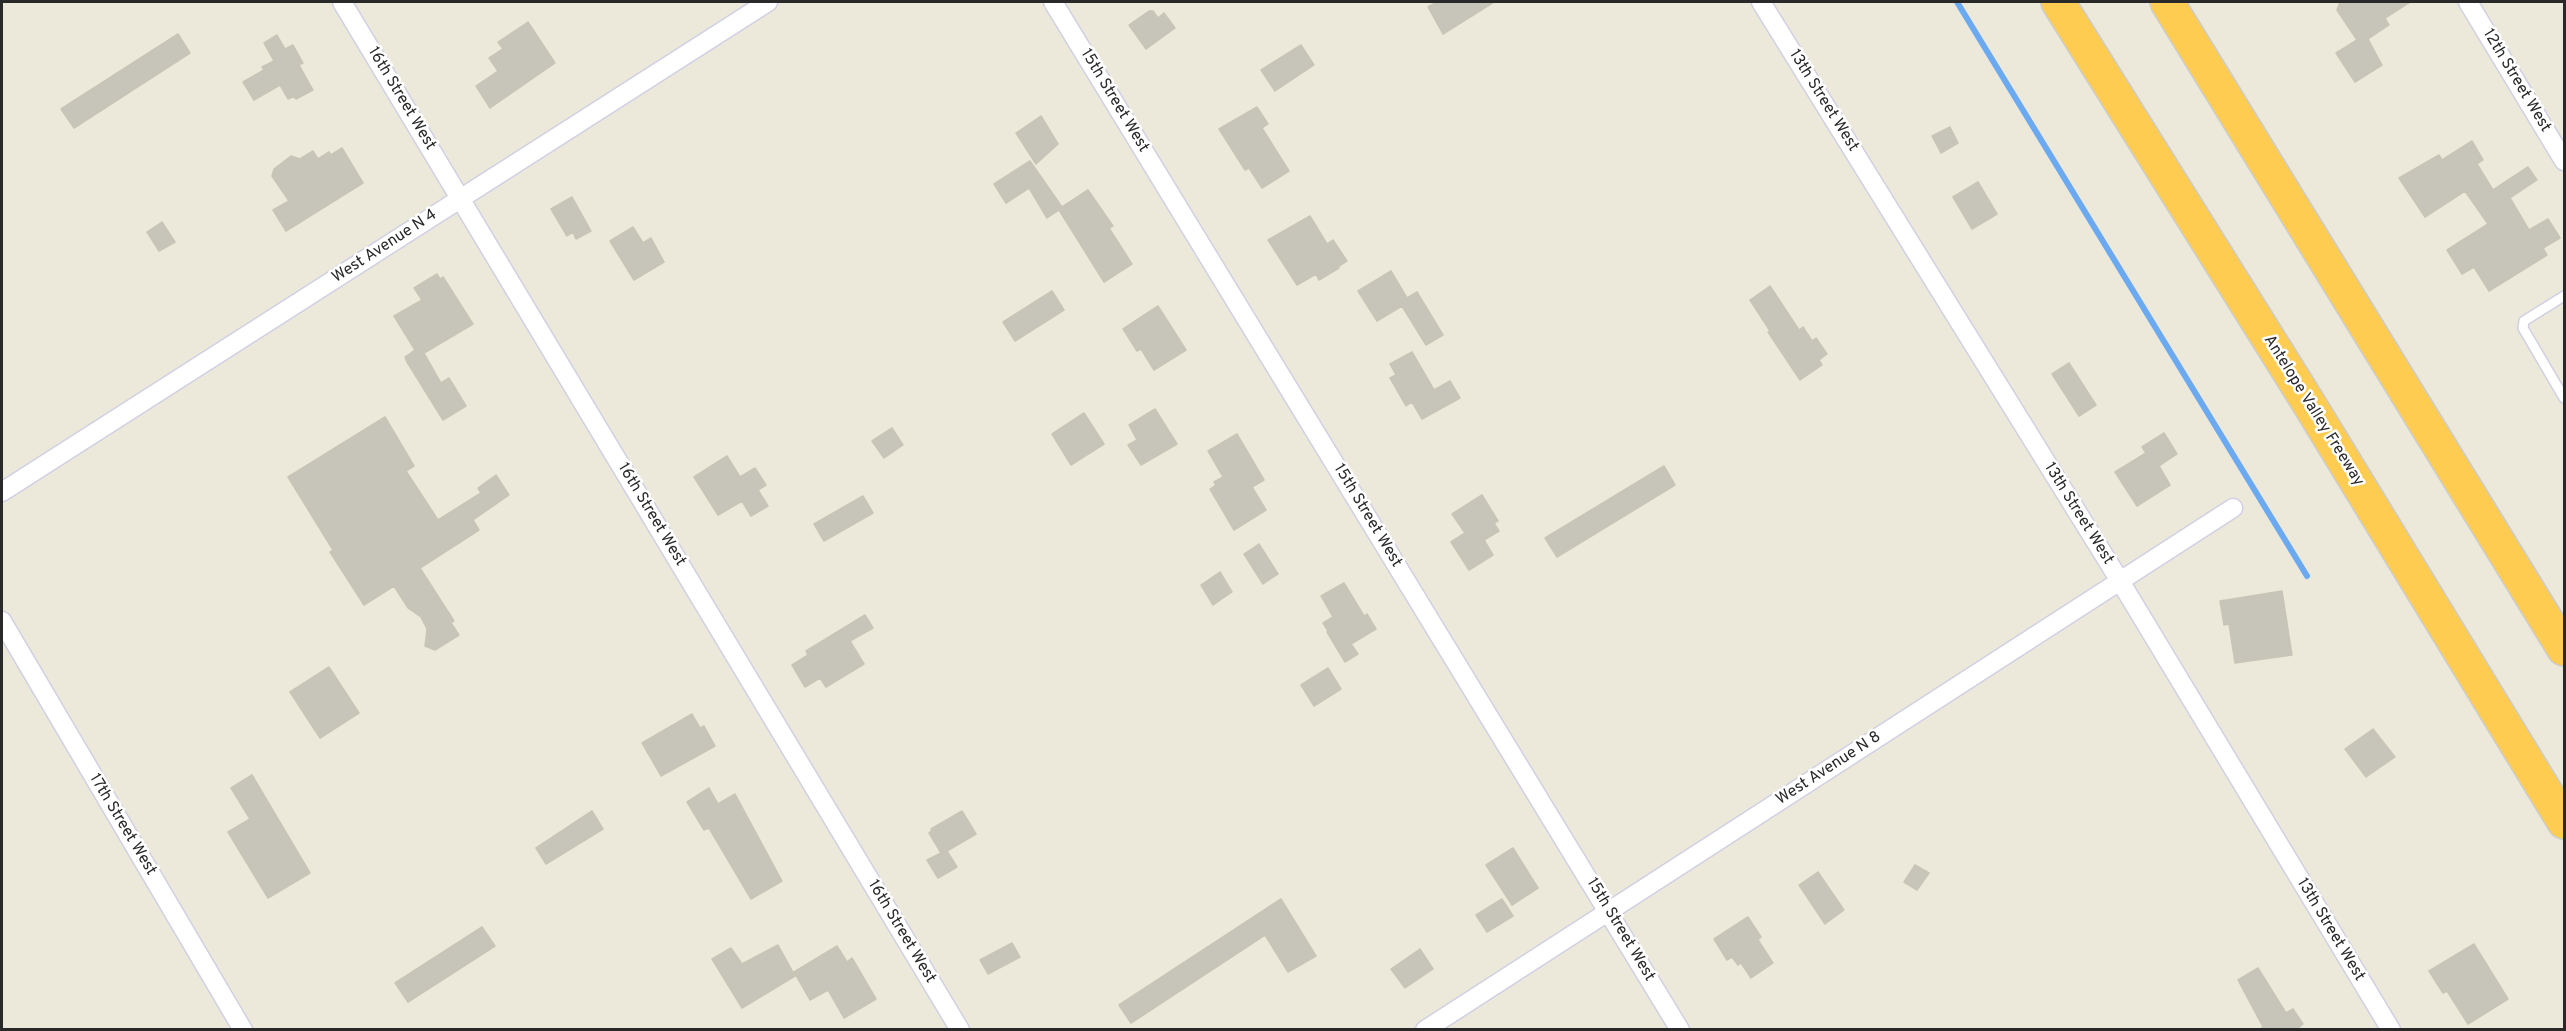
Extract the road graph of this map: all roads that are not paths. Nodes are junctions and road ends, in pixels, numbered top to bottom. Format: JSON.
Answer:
{"nodes":[{"id":1,"x":342,"y":2,"type":"edge"},
{"id":2,"x":768,"y":2,"type":"edge"},
{"id":3,"x":1053,"y":2,"type":"edge"},
{"id":4,"x":1761,"y":2,"type":"edge"},
{"id":5,"x":2058,"y":2,"type":"edge"},
{"id":6,"x":2167,"y":2,"type":"edge"},
{"id":7,"x":2468,"y":2,"type":"edge"},
{"id":8,"x":2565,"y":161,"type":"edge"},
{"id":9,"x":461,"y":198,"type":"junction"},
{"id":10,"x":2565,"y":296,"type":"edge"},
{"id":11,"x":2565,"y":398,"type":"edge"},
{"id":12,"x":2,"y":492,"type":"edge"},
{"id":13,"x":2232,"y":508,"type":"dead end"},
{"id":14,"x":2120,"y":581,"type":"junction"},
{"id":15,"x":2,"y":621,"type":"edge"},
{"id":16,"x":2565,"y":649,"type":"edge"},
{"id":17,"x":2565,"y":822,"type":"edge"},
{"id":18,"x":1609,"y":912,"type":"junction"},
{"id":19,"x":243,"y":1029,"type":"edge"},
{"id":20,"x":960,"y":1029,"type":"edge"},
{"id":21,"x":1425,"y":1029,"type":"edge"},
{"id":22,"x":1680,"y":1029,"type":"edge"},
{"id":23,"x":2391,"y":1029,"type":"edge"}],
"edges":[{"from":1,"to":9,"type":"street","name":"16th Street West"},
{"from":2,"to":9,"type":"street","name":"West Avenue N 4"},
{"from":3,"to":18,"type":"street","name":"15th Street West"},
{"from":4,"to":14,"type":"street","name":"13th Street West"},
{"from":5,"to":17,"type":"highway","name":"Antelope Valley Freeway"},
{"from":6,"to":16,"type":"highway"},
{"from":7,"to":8,"type":"street","name":"12th Street West"},
{"from":9,"to":12,"type":"street","name":"West Avenue N 4"},
{"from":9,"to":20,"type":"street","name":"16th Street West"},
{"from":10,"to":11,"type":"lane"},
{"from":13,"to":14,"type":"street","name":"West Avenue N 8"},
{"from":14,"to":18,"type":"street","name":"West Avenue N 8"},
{"from":14,"to":23,"type":"street","name":"13th Street West"},
{"from":15,"to":19,"type":"street","name":"17th Street West"},
{"from":18,"to":21,"type":"street","name":"West Avenue N 8"},
{"from":18,"to":22,"type":"street","name":"15th Street West"}]}
